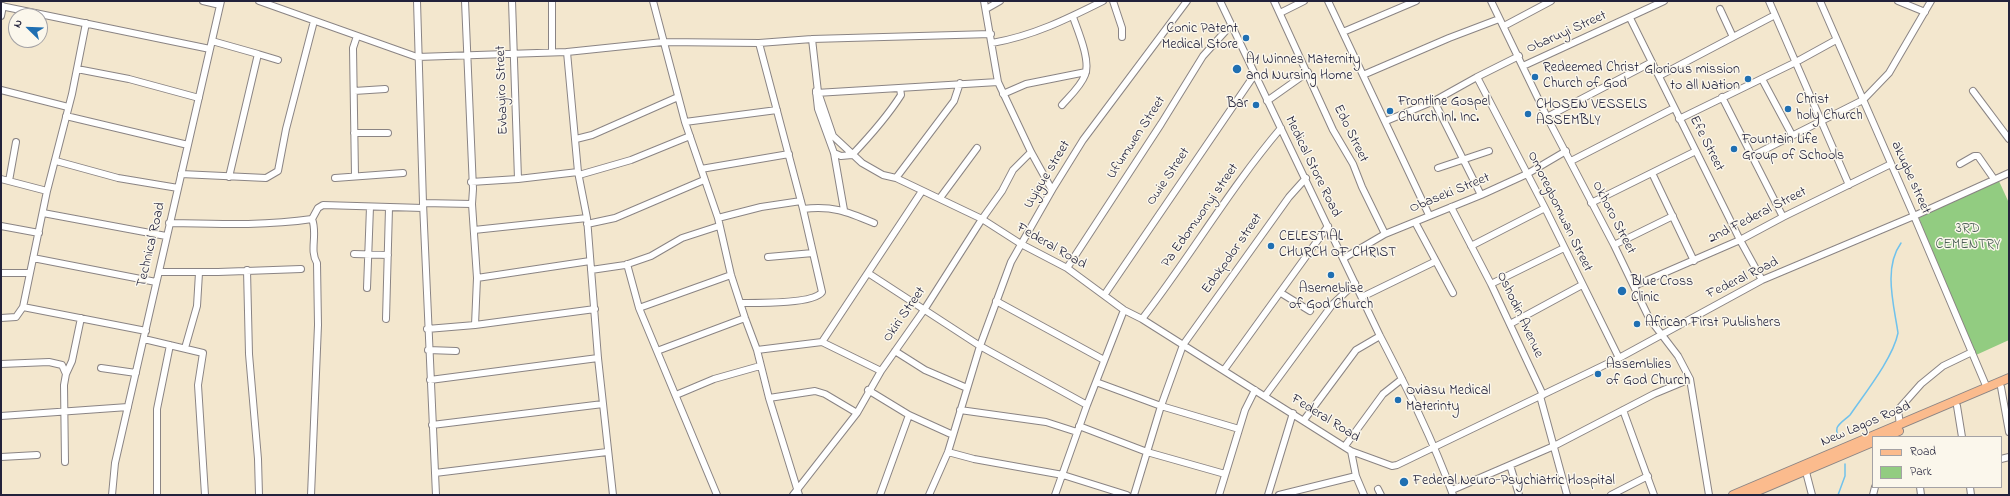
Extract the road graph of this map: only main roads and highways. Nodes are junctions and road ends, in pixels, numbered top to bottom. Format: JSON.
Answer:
{"nodes":[{"id":1,"x":2009,"y":378,"type":"edge"},
{"id":2,"x":2005,"y":386,"type":"edge"},
{"id":3,"x":1874,"y":436,"type":"edge"},
{"id":4,"x":1887,"y":436,"type":"edge"},
{"id":5,"x":1872,"y":437,"type":"edge"},
{"id":6,"x":1872,"y":442,"type":"edge"},
{"id":7,"x":1733,"y":495,"type":"edge"},
{"id":8,"x":1748,"y":495,"type":"edge"}],
"edges":[{"from":1,"to":3,"type":"main road","name":"New Lagos Road"},
{"from":2,"to":4,"type":"main road","name":"New Lagos Road"},
{"from":5,"to":7,"type":"main road","name":"New Lagos Road"},
{"from":6,"to":8,"type":"main road","name":"New Lagos Road"}]}
